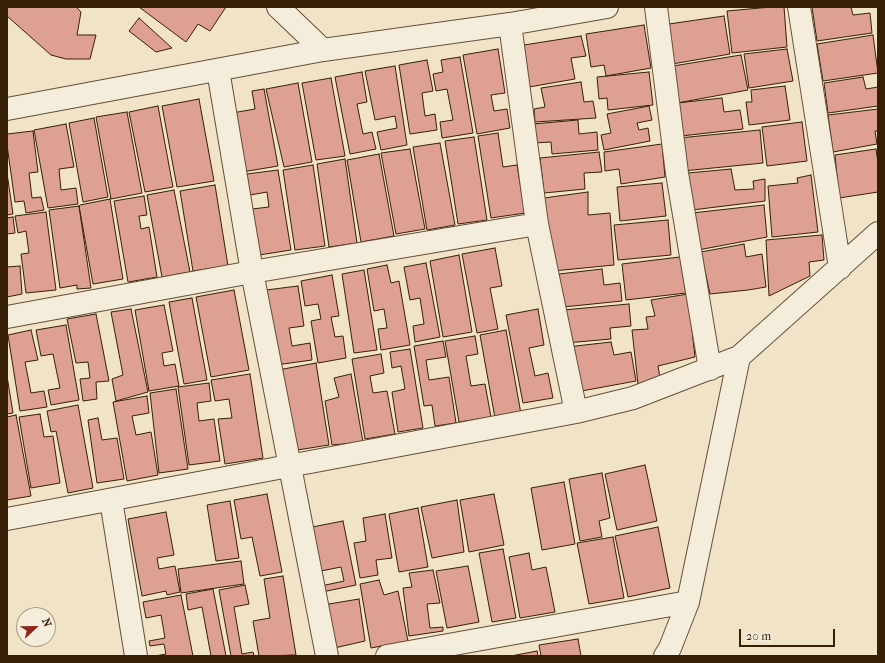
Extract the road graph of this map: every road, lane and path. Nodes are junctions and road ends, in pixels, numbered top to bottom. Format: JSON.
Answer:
{"nodes":[{"id":1,"x":278,"y":7,"type":"edge"},
{"id":2,"x":607,"y":7,"type":"edge"},
{"id":3,"x":656,"y":7,"type":"edge"},
{"id":4,"x":799,"y":7,"type":"edge"},
{"id":5,"x":510,"y":24,"type":"junction"},
{"id":6,"x":323,"y":50,"type":"junction"},
{"id":7,"x":218,"y":70,"type":"junction"},
{"id":8,"x":7,"y":108,"type":"edge"},
{"id":9,"x":537,"y":224,"type":"junction"},
{"id":10,"x":878,"y":233,"type":"edge"},
{"id":11,"x":840,"y":268,"type":"junction"},
{"id":12,"x":252,"y":272,"type":"junction"},
{"id":13,"x":7,"y":317,"type":"edge"},
{"id":14,"x":739,"y":357,"type":"junction"},
{"id":15,"x":710,"y":369,"type":"junction"},
{"id":16,"x":576,"y":412,"type":"junction"},
{"id":17,"x":291,"y":466,"type":"junction"},
{"id":18,"x":111,"y":500,"type":"junction"},
{"id":19,"x":7,"y":519,"type":"edge"},
{"id":20,"x":688,"y":602,"type":"junction"},
{"id":21,"x":136,"y":656,"type":"edge"},
{"id":22,"x":327,"y":656,"type":"edge"},
{"id":23,"x":386,"y":656,"type":"edge"},
{"id":24,"x":665,"y":656,"type":"edge"}],
"edges":[{"from":1,"to":6,"type":"street"},
{"from":2,"to":5,"type":"street"},
{"from":3,"to":15,"type":"street"},
{"from":4,"to":11,"type":"street"},
{"from":5,"to":6,"type":"street"},
{"from":5,"to":9,"type":"street"},
{"from":6,"to":7,"type":"street"},
{"from":7,"to":8,"type":"street"},
{"from":7,"to":12,"type":"street"},
{"from":9,"to":12,"type":"street"},
{"from":9,"to":16,"type":"street"},
{"from":10,"to":11,"type":"street"},
{"from":11,"to":14,"type":"street"},
{"from":12,"to":13,"type":"street"},
{"from":12,"to":17,"type":"street"},
{"from":14,"to":15,"type":"street"},
{"from":14,"to":20,"type":"street"},
{"from":15,"to":16,"type":"street"},
{"from":16,"to":17,"type":"street"},
{"from":17,"to":18,"type":"street"},
{"from":17,"to":22,"type":"street"},
{"from":18,"to":19,"type":"street"},
{"from":18,"to":21,"type":"street"},
{"from":20,"to":23,"type":"street"},
{"from":20,"to":24,"type":"street"}]}
